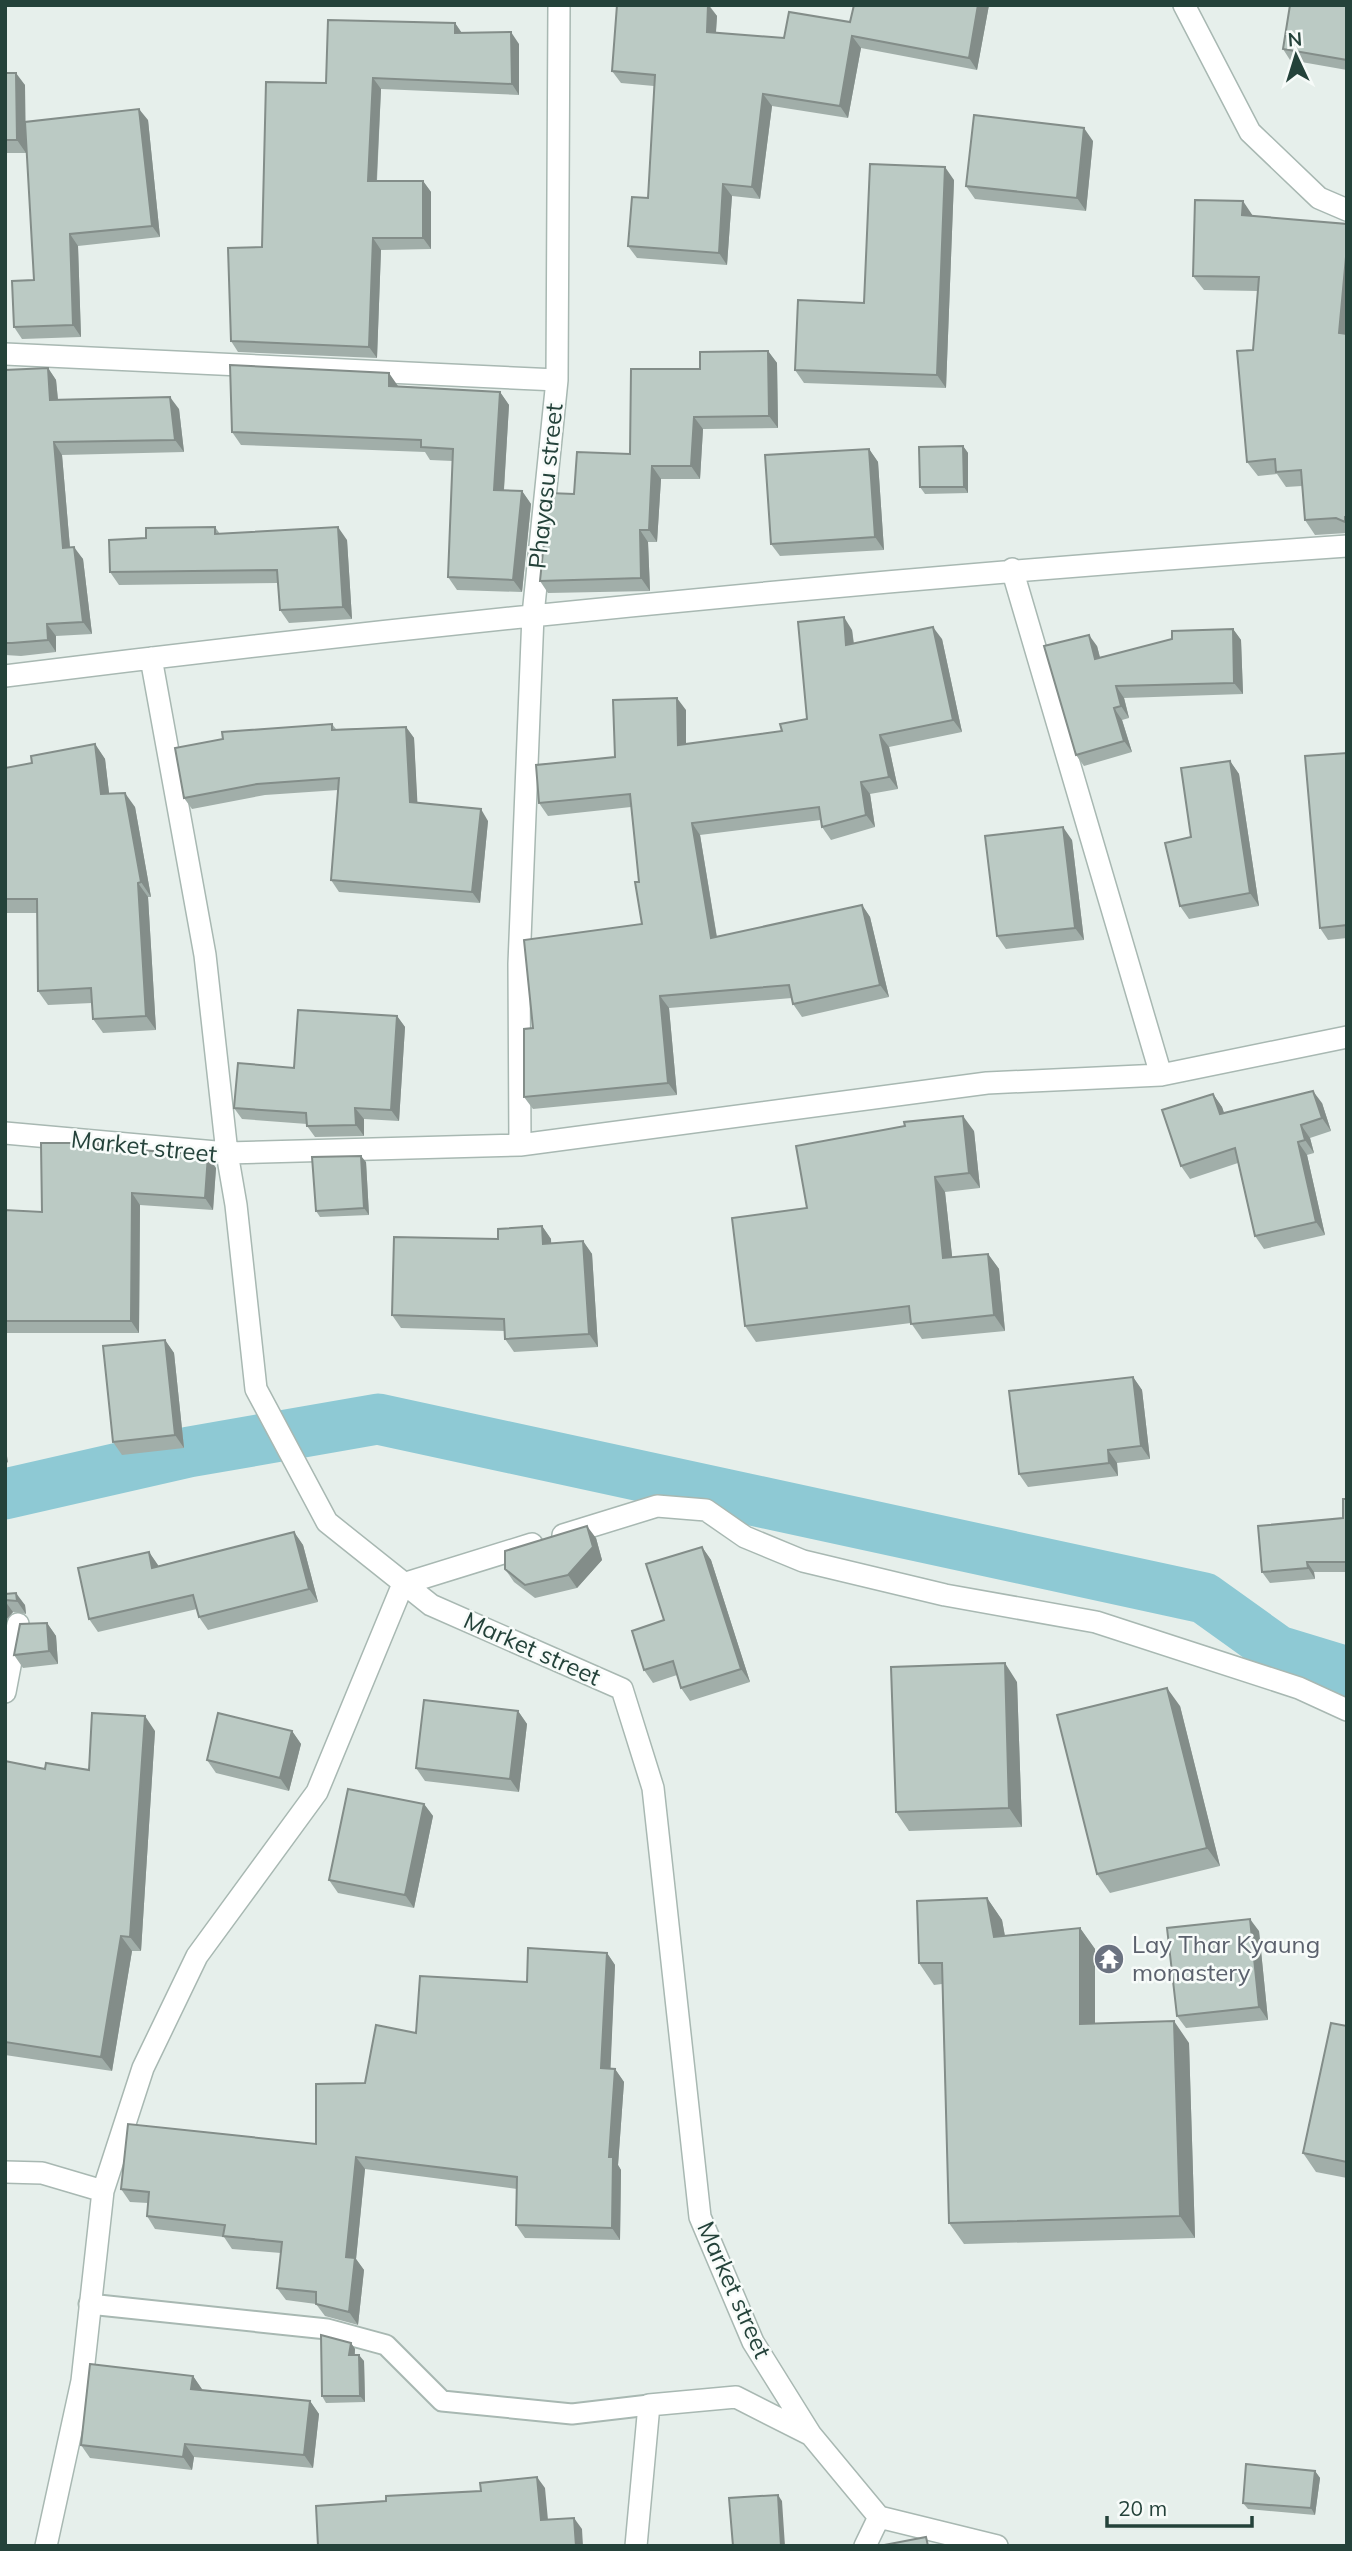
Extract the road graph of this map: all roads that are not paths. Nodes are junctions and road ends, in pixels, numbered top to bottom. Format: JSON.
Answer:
{"nodes":[{"id":1,"x":559,"y":5,"type":"edge"},
{"id":2,"x":1184,"y":5,"type":"edge"},
{"id":3,"x":1347,"y":210,"type":"edge"},
{"id":4,"x":5,"y":354,"type":"edge"},
{"id":5,"x":557,"y":380,"type":"junction"},
{"id":6,"x":1347,"y":547,"type":"edge"},
{"id":7,"x":1012,"y":569,"type":"junction"},
{"id":8,"x":533,"y":615,"type":"junction"},
{"id":9,"x":151,"y":658,"type":"junction"},
{"id":10,"x":5,"y":676,"type":"edge"},
{"id":11,"x":1347,"y":1037,"type":"edge"},
{"id":12,"x":1161,"y":1075,"type":"junction"},
{"id":13,"x":5,"y":1133,"type":"edge"},
{"id":14,"x":520,"y":1145,"type":"junction"},
{"id":15,"x":227,"y":1153,"type":"junction"},
{"id":16,"x":403,"y":1584,"type":"junction"},
{"id":17,"x":18,"y":1623,"type":"edge"},
{"id":18,"x":5,"y":1692,"type":"edge"},
{"id":19,"x":1347,"y":1710,"type":"edge"},
{"id":20,"x":5,"y":2172,"type":"edge"},
{"id":21,"x":103,"y":2191,"type":"junction"},
{"id":22,"x":89,"y":2304,"type":"junction"},
{"id":23,"x":649,"y":2405,"type":"junction"},
{"id":24,"x":811,"y":2435,"type":"junction"},
{"id":25,"x":879,"y":2517,"type":"junction"},
{"id":26,"x":46,"y":2546,"type":"edge"},
{"id":27,"x":636,"y":2546,"type":"edge"},
{"id":28,"x":865,"y":2546,"type":"edge"},
{"id":29,"x":997,"y":2546,"type":"edge"}],
"edges":[{"from":1,"to":5,"type":"street"},
{"from":2,"to":3,"type":"street"},
{"from":4,"to":5,"type":"street","name":"Phayasu street"},
{"from":5,"to":8,"type":"street","name":"Phayasu street"},
{"from":6,"to":7,"type":"street"},
{"from":7,"to":8,"type":"street"},
{"from":7,"to":12,"type":"street"},
{"from":8,"to":9,"type":"street"},
{"from":8,"to":14,"type":"street","name":"Phayasu street"},
{"from":9,"to":10,"type":"street"},
{"from":9,"to":15,"type":"street"},
{"from":11,"to":12,"type":"street"},
{"from":12,"to":14,"type":"street"},
{"from":13,"to":15,"type":"street","name":"Market street"},
{"from":14,"to":15,"type":"street"},
{"from":15,"to":16,"type":"street","name":"Market street"},
{"from":16,"to":19,"type":"street"},
{"from":16,"to":21,"type":"street"},
{"from":16,"to":24,"type":"street","name":"Market street"},
{"from":17,"to":18,"type":"street"},
{"from":20,"to":21,"type":"street"},
{"from":21,"to":22,"type":"street"},
{"from":22,"to":23,"type":"lane"},
{"from":22,"to":26,"type":"street"},
{"from":23,"to":24,"type":"street"},
{"from":23,"to":27,"type":"street"},
{"from":24,"to":25,"type":"street","name":"Market street"},
{"from":25,"to":28,"type":"street"},
{"from":25,"to":29,"type":"street"}]}
